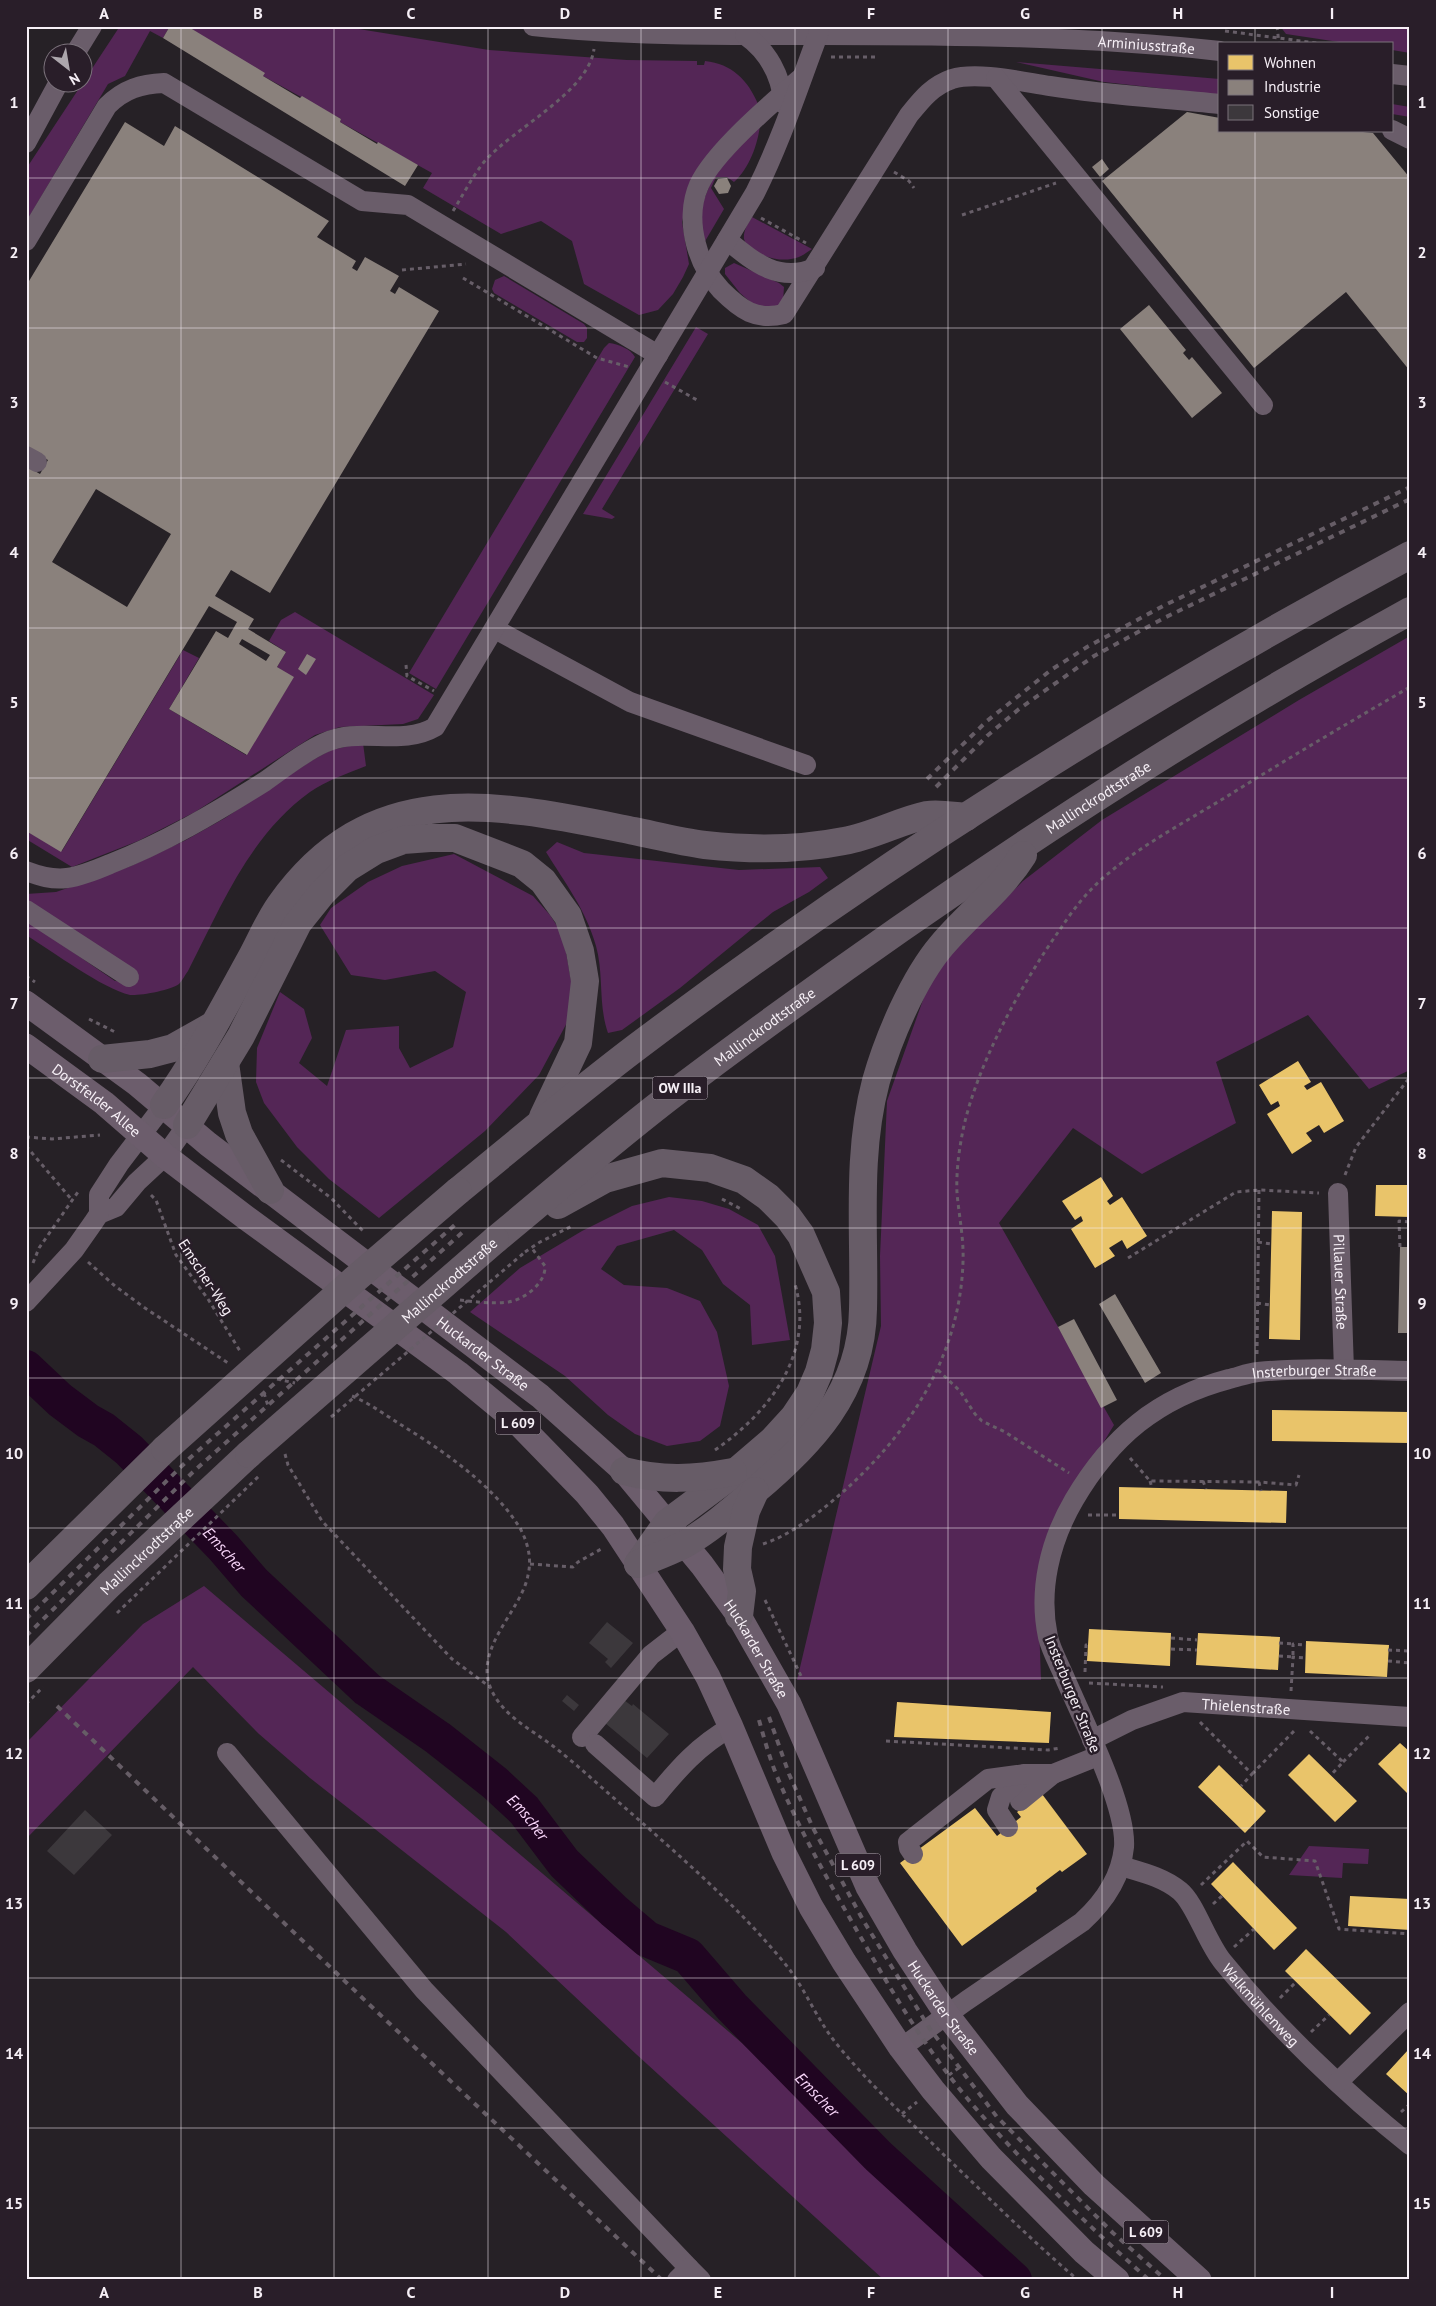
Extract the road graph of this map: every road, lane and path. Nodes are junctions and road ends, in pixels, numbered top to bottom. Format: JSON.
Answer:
{"nodes":[{"id":1,"x":533,"y":26,"type":"edge"},
{"id":2,"x":1277,"y":26,"type":"edge"},
{"id":3,"x":86,"y":28,"type":"edge"},
{"id":4,"x":1221,"y":30,"type":"dead end"},
{"id":5,"x":597,"y":31,"type":"junction"},
{"id":6,"x":819,"y":31,"type":"edge"},
{"id":7,"x":745,"y":35,"type":"junction"},
{"id":8,"x":1278,"y":36,"type":"junction"},
{"id":9,"x":80,"y":42,"type":"edge"},
{"id":10,"x":1278,"y":42,"type":"edge"},
{"id":11,"x":1312,"y":42,"type":"edge"},
{"id":12,"x":1218,"y":51,"type":"edge"},
{"id":13,"x":1394,"y":74,"type":"edge"},
{"id":14,"x":1410,"y":76,"type":"edge"},
{"id":15,"x":803,"y":77,"type":"junction"},
{"id":16,"x":996,"y":78,"type":"junction"},
{"id":17,"x":54,"y":92,"type":"edge"},
{"id":18,"x":783,"y":94,"type":"junction"},
{"id":19,"x":1218,"y":104,"type":"edge"},
{"id":20,"x":786,"y":123,"type":"junction"},
{"id":21,"x":1394,"y":131,"type":"edge"},
{"id":22,"x":1410,"y":139,"type":"edge"},
{"id":23,"x":26,"y":143,"type":"edge"},
{"id":24,"x":880,"y":163,"type":"junction"},
{"id":25,"x":1076,"y":176,"type":"junction"},
{"id":26,"x":914,"y":188,"type":"dead end"},
{"id":27,"x":746,"y":210,"type":"junction"},
{"id":28,"x":962,"y":215,"type":"dead end"},
{"id":29,"x":444,"y":226,"type":"junction"},
{"id":30,"x":726,"y":240,"type":"junction"},
{"id":31,"x":26,"y":241,"type":"edge"},
{"id":32,"x":813,"y":246,"type":"dead end"},
{"id":33,"x":469,"y":264,"type":"dead end"},
{"id":34,"x":815,"y":268,"type":"junction"},
{"id":35,"x":402,"y":270,"type":"dead end"},
{"id":36,"x":706,"y":273,"type":"junction"},
{"id":37,"x":463,"y":278,"type":"dead end"},
{"id":38,"x":658,"y":354,"type":"junction"},
{"id":39,"x":647,"y":372,"type":"junction"},
{"id":40,"x":697,"y":400,"type":"dead end"},
{"id":41,"x":1263,"y":406,"type":"dead end"},
{"id":42,"x":1410,"y":555,"type":"edge"},
{"id":43,"x":1410,"y":611,"type":"edge"},
{"id":44,"x":495,"y":629,"type":"junction"},
{"id":45,"x":406,"y":665,"type":"dead end"},
{"id":46,"x":1410,"y":687,"type":"edge"},
{"id":47,"x":451,"y":701,"type":"junction"},
{"id":48,"x":806,"y":765,"type":"dead end"},
{"id":49,"x":966,"y":817,"type":"junction"},
{"id":50,"x":1033,"y":839,"type":"junction"},
{"id":51,"x":26,"y":871,"type":"edge"},
{"id":52,"x":26,"y":910,"type":"edge"},
{"id":53,"x":26,"y":976,"type":"edge"},
{"id":54,"x":129,"y":977,"type":"dead end"},
{"id":55,"x":34,"y":995,"type":"edge"},
{"id":56,"x":88,"y":1018,"type":"dead end"},
{"id":57,"x":213,"y":1026,"type":"junction"},
{"id":58,"x":122,"y":1034,"type":"dead end"},
{"id":59,"x":26,"y":1046,"type":"edge"},
{"id":60,"x":102,"y":1058,"type":"junction"},
{"id":61,"x":225,"y":1063,"type":"junction"},
{"id":62,"x":1410,"y":1077,"type":"edge"},
{"id":63,"x":164,"y":1105,"type":"junction"},
{"id":64,"x":541,"y":1123,"type":"junction"},
{"id":65,"x":186,"y":1125,"type":"junction"},
{"id":66,"x":100,"y":1135,"type":"dead end"},
{"id":67,"x":141,"y":1135,"type":"junction"},
{"id":68,"x":26,"y":1138,"type":"edge"},
{"id":69,"x":26,"y":1146,"type":"edge"},
{"id":70,"x":165,"y":1156,"type":"junction"},
{"id":71,"x":86,"y":1184,"type":"dead end"},
{"id":72,"x":146,"y":1189,"type":"dead end"},
{"id":73,"x":270,"y":1190,"type":"junction"},
{"id":74,"x":1259,"y":1190,"type":"junction"},
{"id":75,"x":1338,"y":1193,"type":"junction"},
{"id":76,"x":715,"y":1196,"type":"dead end"},
{"id":77,"x":72,"y":1200,"type":"junction"},
{"id":78,"x":746,"y":1213,"type":"dead end"},
{"id":79,"x":99,"y":1214,"type":"junction"},
{"id":80,"x":579,"y":1222,"type":"dead end"},
{"id":81,"x":1410,"y":1222,"type":"edge"},
{"id":82,"x":495,"y":1240,"type":"junction"},
{"id":83,"x":1258,"y":1242,"type":"junction"},
{"id":84,"x":1271,"y":1244,"type":"dead end"},
{"id":85,"x":531,"y":1247,"type":"junction"},
{"id":86,"x":1400,"y":1247,"type":"dead end"},
{"id":87,"x":74,"y":1250,"type":"junction"},
{"id":88,"x":1128,"y":1258,"type":"dead end"},
{"id":89,"x":32,"y":1268,"type":"dead end"},
{"id":90,"x":793,"y":1277,"type":"dead end"},
{"id":91,"x":32,"y":1296,"type":"edge"},
{"id":92,"x":456,"y":1300,"type":"dead end"},
{"id":93,"x":1258,"y":1303,"type":"junction"},
{"id":94,"x":1270,"y":1305,"type":"dead end"},
{"id":95,"x":243,"y":1357,"type":"dead end"},
{"id":96,"x":233,"y":1365,"type":"dead end"},
{"id":97,"x":938,"y":1370,"type":"junction"},
{"id":98,"x":1344,"y":1370,"type":"junction"},
{"id":99,"x":1410,"y":1371,"type":"edge"},
{"id":100,"x":1256,"y":1372,"type":"junction"},
{"id":101,"x":263,"y":1391,"type":"dead end"},
{"id":102,"x":270,"y":1409,"type":"dead end"},
{"id":103,"x":326,"y":1421,"type":"dead end"},
{"id":104,"x":282,"y":1446,"type":"dead end"},
{"id":105,"x":287,"y":1448,"type":"dead end"},
{"id":106,"x":711,"y":1452,"type":"dead end"},
{"id":107,"x":1127,"y":1453,"type":"dead end"},
{"id":108,"x":280,"y":1455,"type":"dead end"},
{"id":109,"x":266,"y":1469,"type":"dead end"},
{"id":110,"x":737,"y":1471,"type":"junction"},
{"id":111,"x":624,"y":1472,"type":"junction"},
{"id":112,"x":1072,"y":1474,"type":"dead end"},
{"id":113,"x":1299,"y":1475,"type":"dead end"},
{"id":114,"x":1150,"y":1481,"type":"junction"},
{"id":115,"x":1203,"y":1481,"type":"junction"},
{"id":116,"x":1259,"y":1482,"type":"junction"},
{"id":117,"x":1152,"y":1488,"type":"dead end"},
{"id":118,"x":1206,"y":1489,"type":"dead end"},
{"id":119,"x":755,"y":1490,"type":"junction"},
{"id":120,"x":1261,"y":1491,"type":"dead end"},
{"id":121,"x":1083,"y":1515,"type":"dead end"},
{"id":122,"x":1119,"y":1515,"type":"dead end"},
{"id":123,"x":667,"y":1524,"type":"junction"},
{"id":124,"x":684,"y":1544,"type":"junction"},
{"id":125,"x":607,"y":1545,"type":"dead end"},
{"id":126,"x":758,"y":1546,"type":"dead end"},
{"id":127,"x":530,"y":1564,"type":"dead end"},
{"id":128,"x":638,"y":1564,"type":"junction"},
{"id":129,"x":26,"y":1586,"type":"edge"},
{"id":130,"x":117,"y":1613,"type":"dead end"},
{"id":131,"x":739,"y":1616,"type":"junction"},
{"id":132,"x":682,"y":1631,"type":"junction"},
{"id":133,"x":1171,"y":1638,"type":"dead end"},
{"id":134,"x":1197,"y":1640,"type":"dead end"},
{"id":135,"x":1280,"y":1643,"type":"dead end"},
{"id":136,"x":1293,"y":1644,"type":"junction"},
{"id":137,"x":1088,"y":1645,"type":"dead end"},
{"id":138,"x":1306,"y":1646,"type":"dead end"},
{"id":139,"x":1171,"y":1649,"type":"dead end"},
{"id":140,"x":1197,"y":1650,"type":"dead end"},
{"id":141,"x":1388,"y":1650,"type":"dead end"},
{"id":142,"x":1410,"y":1652,"type":"edge"},
{"id":143,"x":1279,"y":1656,"type":"dead end"},
{"id":144,"x":1293,"y":1657,"type":"junction"},
{"id":145,"x":1306,"y":1658,"type":"dead end"},
{"id":146,"x":1388,"y":1661,"type":"dead end"},
{"id":147,"x":1410,"y":1663,"type":"edge"},
{"id":148,"x":26,"y":1668,"type":"edge"},
{"id":149,"x":1085,"y":1674,"type":"dead end"},
{"id":150,"x":1084,"y":1683,"type":"dead end"},
{"id":151,"x":490,"y":1687,"type":"dead end"},
{"id":152,"x":1164,"y":1688,"type":"dead end"},
{"id":153,"x":1290,"y":1694,"type":"dead end"},
{"id":154,"x":1410,"y":1717,"type":"edge"},
{"id":155,"x":1199,"y":1722,"type":"dead end"},
{"id":156,"x":1302,"y":1723,"type":"dead end"},
{"id":157,"x":731,"y":1727,"type":"junction"},
{"id":158,"x":1309,"y":1730,"type":"dead end"},
{"id":159,"x":1373,"y":1732,"type":"dead end"},
{"id":160,"x":920,"y":1738,"type":"dead end"},
{"id":161,"x":972,"y":1740,"type":"dead end"},
{"id":162,"x":886,"y":1741,"type":"dead end"},
{"id":163,"x":1023,"y":1742,"type":"dead end"},
{"id":164,"x":920,"y":1743,"type":"junction"},
{"id":165,"x":972,"y":1746,"type":"junction"},
{"id":166,"x":1067,"y":1747,"type":"dead end"},
{"id":167,"x":1022,"y":1748,"type":"junction"},
{"id":168,"x":1095,"y":1748,"type":"junction"},
{"id":169,"x":227,"y":1753,"type":"dead end"},
{"id":170,"x":1343,"y":1762,"type":"junction"},
{"id":171,"x":1025,"y":1774,"type":"junction"},
{"id":172,"x":1053,"y":1774,"type":"junction"},
{"id":173,"x":1252,"y":1774,"type":"junction"},
{"id":174,"x":1331,"y":1775,"type":"dead end"},
{"id":175,"x":1241,"y":1786,"type":"dead end"},
{"id":176,"x":1020,"y":1800,"type":"dead end"},
{"id":177,"x":1008,"y":1827,"type":"dead end"},
{"id":178,"x":913,"y":1854,"type":"dead end"},
{"id":179,"x":1121,"y":1866,"type":"junction"},
{"id":180,"x":1197,"y":1888,"type":"dead end"},
{"id":181,"x":1254,"y":1929,"type":"dead end"},
{"id":182,"x":1410,"y":1934,"type":"edge"},
{"id":183,"x":1221,"y":1960,"type":"junction"},
{"id":184,"x":1410,"y":2012,"type":"edge"},
{"id":185,"x":947,"y":2015,"type":"junction"},
{"id":186,"x":1328,"y":2015,"type":"dead end"},
{"id":187,"x":1299,"y":2044,"type":"junction"},
{"id":188,"x":901,"y":2048,"type":"junction"},
{"id":189,"x":964,"y":2064,"type":"dead end"},
{"id":190,"x":942,"y":2080,"type":"dead end"},
{"id":191,"x":1338,"y":2082,"type":"junction"},
{"id":192,"x":923,"y":2097,"type":"dead end"},
{"id":193,"x":902,"y":2114,"type":"dead end"},
{"id":194,"x":1410,"y":2145,"type":"edge"},
{"id":195,"x":689,"y":2276,"type":"edge"},
{"id":196,"x":1117,"y":2280,"type":"edge"},
{"id":197,"x":1199,"y":2280,"type":"edge"}],
"edges":[{"from":1,"to":5,"type":"street","name":"Arminiusstraße"},
{"from":2,"to":8,"type":"path"},
{"from":3,"to":9,"type":"street"},
{"from":4,"to":8,"type":"path"},
{"from":5,"to":7,"type":"street","name":"Arminiusstraße"},
{"from":5,"to":29,"type":"path"},
{"from":6,"to":7,"type":"street","name":"Arminiusstraße"},
{"from":6,"to":12,"type":"street","name":"Arminiusstraße"},
{"from":6,"to":15,"type":"street"},
{"from":7,"to":18,"type":"street"},
{"from":8,"to":10,"type":"path"},
{"from":8,"to":11,"type":"path"},
{"from":13,"to":14,"type":"street"},
{"from":15,"to":18,"type":"street"},
{"from":15,"to":20,"type":"street"},
{"from":16,"to":19,"type":"street"},
{"from":16,"to":24,"type":"street"},
{"from":16,"to":25,"type":"street"},
{"from":17,"to":23,"type":"street"},
{"from":18,"to":20,"type":"street"},
{"from":18,"to":36,"type":"street"},
{"from":20,"to":27,"type":"street"},
{"from":21,"to":22,"type":"street"},
{"from":24,"to":26,"type":"path"},
{"from":24,"to":34,"type":"street"},
{"from":25,"to":28,"type":"path"},
{"from":25,"to":41,"type":"street"},
{"from":27,"to":30,"type":"street"},
{"from":27,"to":32,"type":"path"},
{"from":29,"to":31,"type":"street"},
{"from":29,"to":38,"type":"street"},
{"from":30,"to":34,"type":"street"},
{"from":30,"to":36,"type":"street"},
{"from":33,"to":35,"type":"path"},
{"from":34,"to":36,"type":"street"},
{"from":36,"to":38,"type":"street"},
{"from":37,"to":39,"type":"path"},
{"from":38,"to":39,"type":"street"},
{"from":39,"to":40,"type":"path"},
{"from":39,"to":44,"type":"street"},
{"from":42,"to":49,"type":"highway"},
{"from":43,"to":50,"type":"highway","name":"Mallinckrodtstraße"},
{"from":44,"to":47,"type":"street"},
{"from":44,"to":48,"type":"street"},
{"from":45,"to":47,"type":"path"},
{"from":46,"to":97,"type":"path"},
{"from":47,"to":51,"type":"street"},
{"from":49,"to":57,"type":"highway"},
{"from":49,"to":64,"type":"highway"},
{"from":50,"to":82,"type":"highway","name":"Mallinckrodtstraße","number":"OW IIIa"},
{"from":50,"to":119,"type":"highway"},
{"from":52,"to":54,"type":"street"},
{"from":53,"to":55,"type":"path"},
{"from":55,"to":60,"type":"main road","number":"L 609"},
{"from":56,"to":58,"type":"path"},
{"from":57,"to":60,"type":"highway"},
{"from":57,"to":63,"type":"highway"},
{"from":59,"to":67,"type":"main road","name":"Dorstfelder Allee","number":"L 609"},
{"from":60,"to":63,"type":"main road","number":"L 609"},
{"from":61,"to":64,"type":"highway"},
{"from":61,"to":65,"type":"highway"},
{"from":61,"to":73,"type":"highway"},
{"from":62,"to":75,"type":"path"},
{"from":63,"to":65,"type":"main road","name":"Huckarder Straße","number":"L 609"},
{"from":63,"to":67,"type":"street"},
{"from":64,"to":129,"type":"highway","bridge":true},
{"from":65,"to":70,"type":"street"},
{"from":65,"to":73,"type":"main road","name":"Huckarder Straße","number":"L 609"},
{"from":66,"to":68,"type":"path"},
{"from":67,"to":70,"type":"main road","name":"Dorstfelder Allee","number":"L 609"},
{"from":67,"to":79,"type":"street"},
{"from":69,"to":77,"type":"path"},
{"from":70,"to":79,"type":"street"},
{"from":70,"to":128,"type":"main road","name":"Huckarder Straße","number":"L 609"},
{"from":71,"to":77,"type":"path"},
{"from":72,"to":95,"type":"path","name":"Emscher-Weg"},
{"from":73,"to":111,"type":"main road","name":"Huckarder Straße","number":"L 609"},
{"from":74,"to":75,"type":"path"},
{"from":74,"to":83,"type":"path"},
{"from":74,"to":88,"type":"path"},
{"from":75,"to":98,"type":"street","name":"Pillauer Straße"},
{"from":76,"to":78,"type":"path"},
{"from":77,"to":89,"type":"path"},
{"from":79,"to":87,"type":"street"},
{"from":80,"to":85,"type":"path"},
{"from":81,"to":86,"type":"path"},
{"from":82,"to":110,"type":"highway"},
{"from":82,"to":148,"type":"highway","name":"Mallinckrodtstraße","bridge":true},
{"from":83,"to":84,"type":"path"},
{"from":83,"to":93,"type":"path"},
{"from":85,"to":92,"type":"path"},
{"from":85,"to":103,"type":"path","bridge":true},
{"from":87,"to":91,"type":"street"},
{"from":87,"to":96,"type":"path"},
{"from":90,"to":106,"type":"path"},
{"from":93,"to":94,"type":"path"},
{"from":93,"to":100,"type":"path"},
{"from":97,"to":112,"type":"path"},
{"from":97,"to":126,"type":"path"},
{"from":98,"to":99,"type":"street","name":"Insterburger Straße"},
{"from":98,"to":100,"type":"street","name":"Insterburger Straße"},
{"from":100,"to":168,"type":"street","name":"Insterburger Straße"},
{"from":101,"to":102,"type":"path"},
{"from":104,"to":151,"type":"path"},
{"from":105,"to":108,"type":"path"},
{"from":107,"to":114,"type":"path"},
{"from":109,"to":130,"type":"path","bridge":true},
{"from":110,"to":111,"type":"highway"},
{"from":110,"to":123,"type":"highway"},
{"from":111,"to":123,"type":"main road","name":"Huckarder Straße","number":"L 609"},
{"from":113,"to":116,"type":"path"},
{"from":114,"to":115,"type":"path"},
{"from":114,"to":117,"type":"path"},
{"from":115,"to":116,"type":"path"},
{"from":115,"to":118,"type":"path"},
{"from":116,"to":120,"type":"path"},
{"from":119,"to":124,"type":"highway"},
{"from":119,"to":131,"type":"highway"},
{"from":121,"to":122,"type":"path"},
{"from":123,"to":124,"type":"main road","name":"Huckarder Straße","number":"L 609"},
{"from":123,"to":128,"type":"highway"},
{"from":124,"to":128,"type":"highway"},
{"from":124,"to":131,"type":"main road","name":"Huckarder Straße","number":"L 609"},
{"from":125,"to":127,"type":"path"},
{"from":128,"to":132,"type":"main road","name":"Huckarder Straße","number":"L 609"},
{"from":131,"to":185,"type":"main road","name":"Huckarder Straße","number":"L 609"},
{"from":132,"to":157,"type":"main road","name":"Huckarder Straße","number":"L 609"},
{"from":132,"to":157,"type":"street"},
{"from":133,"to":134,"type":"path"},
{"from":135,"to":136,"type":"path"},
{"from":136,"to":138,"type":"path"},
{"from":136,"to":144,"type":"path"},
{"from":137,"to":149,"type":"path"},
{"from":139,"to":140,"type":"path"},
{"from":141,"to":142,"type":"path"},
{"from":143,"to":144,"type":"path"},
{"from":144,"to":145,"type":"path"},
{"from":144,"to":153,"type":"path"},
{"from":146,"to":147,"type":"path"},
{"from":150,"to":152,"type":"path"},
{"from":154,"to":168,"type":"street","name":"Thielenstraße"},
{"from":155,"to":173,"type":"path"},
{"from":156,"to":173,"type":"path"},
{"from":157,"to":188,"type":"main road","name":"Huckarder Straße","number":"L 609"},
{"from":158,"to":170,"type":"path"},
{"from":159,"to":170,"type":"path"},
{"from":160,"to":164,"type":"path"},
{"from":161,"to":165,"type":"path"},
{"from":162,"to":164,"type":"path"},
{"from":163,"to":167,"type":"path"},
{"from":164,"to":165,"type":"path"},
{"from":165,"to":167,"type":"path"},
{"from":166,"to":167,"type":"path"},
{"from":168,"to":172,"type":"street","name":"Thielenstraße"},
{"from":168,"to":179,"type":"street","name":"Insterburger Straße"},
{"from":169,"to":195,"type":"street"},
{"from":170,"to":174,"type":"path"},
{"from":171,"to":172,"type":"street"},
{"from":171,"to":177,"type":"street"},
{"from":171,"to":178,"type":"street"},
{"from":172,"to":176,"type":"street"},
{"from":173,"to":175,"type":"path"},
{"from":179,"to":183,"type":"street","name":"Walkmühlenweg"},
{"from":179,"to":185,"type":"street","name":"Insterburger Straße"},
{"from":180,"to":182,"type":"path"},
{"from":181,"to":183,"type":"path"},
{"from":183,"to":187,"type":"street","name":"Walkmühlenweg"},
{"from":184,"to":191,"type":"street"},
{"from":185,"to":188,"type":"street","name":"Insterburger Straße"},
{"from":185,"to":197,"type":"main road","name":"Huckarder Straße","number":"L 609"},
{"from":186,"to":187,"type":"path"},
{"from":187,"to":191,"type":"street","name":"Walkmühlenweg"},
{"from":188,"to":196,"type":"main road","name":"Huckarder Straße","number":"L 609"},
{"from":189,"to":190,"type":"path"},
{"from":191,"to":194,"type":"street","name":"Walkmühlenweg"},
{"from":192,"to":193,"type":"path"}]}
